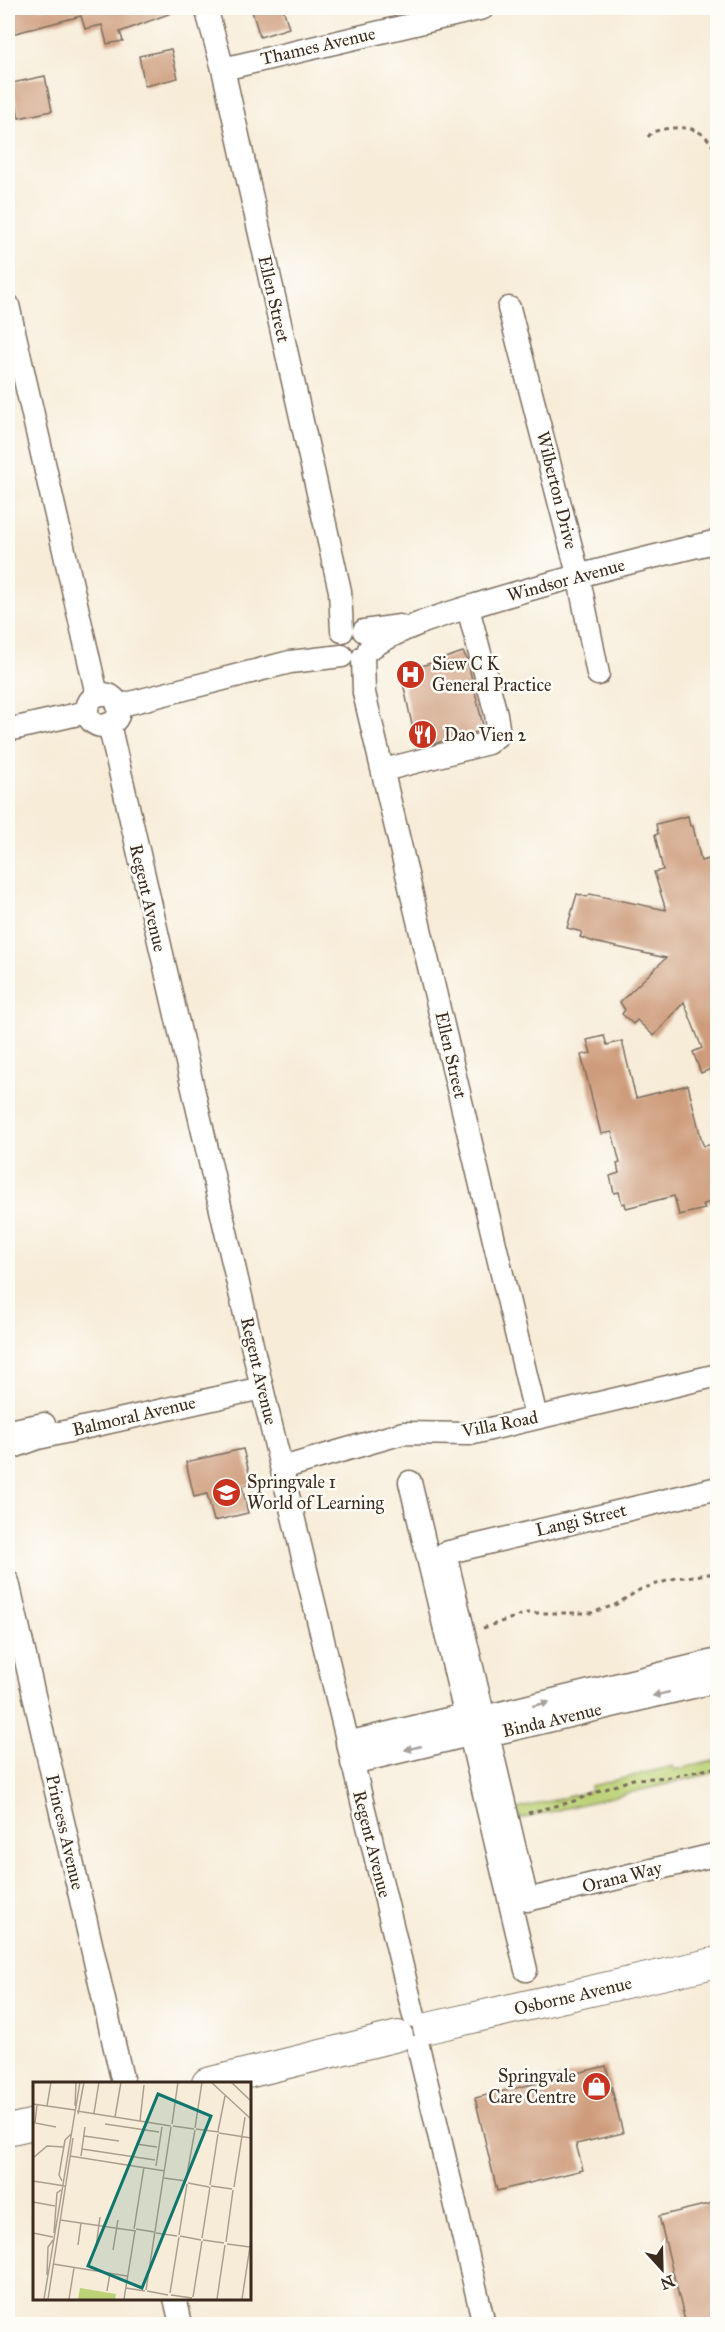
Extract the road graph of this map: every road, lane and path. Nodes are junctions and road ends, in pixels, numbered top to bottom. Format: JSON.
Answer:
{"nodes":[{"id":1,"x":206,"y":8,"type":"edge"},
{"id":2,"x":483,"y":8,"type":"edge"},
{"id":3,"x":438,"y":13,"type":"edge"},
{"id":4,"x":223,"y":69,"type":"junction"},
{"id":5,"x":648,"y":137,"type":"dead end"},
{"id":6,"x":717,"y":159,"type":"edge"},
{"id":7,"x":8,"y":305,"type":"edge"},
{"id":8,"x":509,"y":308,"type":"dead end"},
{"id":9,"x":717,"y":541,"type":"edge"},
{"id":10,"x":578,"y":574,"type":"junction"},
{"id":11,"x":468,"y":608,"type":"junction"},
{"id":12,"x":353,"y":643,"type":"junction"},
{"id":13,"x":598,"y":674,"type":"dead end"},
{"id":14,"x":92,"y":704,"type":"junction"},
{"id":15,"x":113,"y":715,"type":"junction"},
{"id":16,"x":8,"y":730,"type":"edge"},
{"id":17,"x":384,"y":770,"type":"junction"},
{"id":18,"x":717,"y":1375,"type":"edge"},
{"id":19,"x":261,"y":1381,"type":"junction"},
{"id":20,"x":536,"y":1417,"type":"junction"},
{"id":21,"x":8,"y":1431,"type":"edge"},
{"id":22,"x":8,"y":1449,"type":"edge"},
{"id":23,"x":282,"y":1468,"type":"junction"},
{"id":24,"x":410,"y":1482,"type":"dead end"},
{"id":25,"x":717,"y":1488,"type":"edge"},
{"id":26,"x":717,"y":1573,"type":"edge"},
{"id":27,"x":8,"y":1582,"type":"edge"},
{"id":28,"x":464,"y":1635,"type":"junction"},
{"id":29,"x":717,"y":1660,"type":"edge"},
{"id":30,"x":717,"y":1681,"type":"edge"},
{"id":31,"x":614,"y":1696,"type":"junction"},
{"id":32,"x":476,"y":1726,"type":"junction"},
{"id":33,"x":349,"y":1753,"type":"junction"},
{"id":34,"x":717,"y":1767,"type":"edge"},
{"id":35,"x":507,"y":1818,"type":"junction"},
{"id":36,"x":717,"y":1854,"type":"edge"},
{"id":37,"x":717,"y":1962,"type":"edge"},
{"id":38,"x":526,"y":1970,"type":"dead end"},
{"id":39,"x":415,"y":2031,"type":"junction"},
{"id":40,"x":123,"y":2082,"type":"edge"},
{"id":41,"x":211,"y":2082,"type":"edge"},
{"id":42,"x":33,"y":2124,"type":"edge"},
{"id":43,"x":8,"y":2130,"type":"edge"},
{"id":44,"x":175,"y":2299,"type":"edge"},
{"id":45,"x":181,"y":2325,"type":"edge"},
{"id":46,"x":484,"y":2325,"type":"edge"}],
"edges":[{"from":1,"to":4,"type":"street","name":"Ellen Street"},
{"from":2,"to":3,"type":"street","name":"Thames Avenue"},
{"from":3,"to":4,"type":"street","name":"Thames Avenue"},
{"from":4,"to":12,"type":"street","name":"Ellen Street"},
{"from":5,"to":6,"type":"path"},
{"from":7,"to":14,"type":"street"},
{"from":8,"to":10,"type":"street","name":"Wilberton Drive"},
{"from":9,"to":10,"type":"street","name":"Windsor Avenue"},
{"from":10,"to":11,"type":"street","name":"Windsor Avenue"},
{"from":10,"to":13,"type":"street","name":"Wilberton Drive"},
{"from":11,"to":12,"type":"street","name":"Windsor Avenue"},
{"from":11,"to":17,"type":"street"},
{"from":12,"to":15,"type":"street","name":"Windsor Avenue"},
{"from":12,"to":17,"type":"street","name":"Ellen Street"},
{"from":14,"to":15,"type":"street"},
{"from":14,"to":16,"type":"street"},
{"from":15,"to":19,"type":"street","name":"Regent Avenue"},
{"from":17,"to":20,"type":"street","name":"Ellen Street"},
{"from":18,"to":20,"type":"street","name":"Villa Road"},
{"from":19,"to":21,"type":"street","name":"Balmoral Avenue"},
{"from":19,"to":22,"type":"street","name":"Balmoral Avenue"},
{"from":19,"to":23,"type":"street","name":"Regent Avenue"},
{"from":20,"to":23,"type":"street","name":"Villa Road"},
{"from":23,"to":33,"type":"street","name":"Regent Avenue"},
{"from":24,"to":32,"type":"street"},
{"from":25,"to":28,"type":"street","name":"Langi Street"},
{"from":26,"to":28,"type":"path"},
{"from":27,"to":40,"type":"street","name":"Princess Avenue"},
{"from":28,"to":32,"type":"street"},
{"from":29,"to":31,"type":"street","name":"Binda Avenue"},
{"from":30,"to":31,"type":"street","name":"Binda Avenue","one_way":true},
{"from":31,"to":32,"type":"street","name":"Binda Avenue"},
{"from":32,"to":33,"type":"street","name":"Binda Avenue"},
{"from":32,"to":35,"type":"street"},
{"from":32,"to":38,"type":"street"},
{"from":33,"to":39,"type":"street","name":"Regent Avenue"},
{"from":34,"to":35,"type":"path"},
{"from":35,"to":36,"type":"street","name":"Orana Way"},
{"from":37,"to":39,"type":"main road","name":"Osborne Avenue"},
{"from":39,"to":41,"type":"main road","name":"Osborne Avenue"},
{"from":39,"to":46,"type":"street","name":"Regent Avenue"},
{"from":42,"to":43,"type":"main road"},
{"from":44,"to":45,"type":"street"}]}
